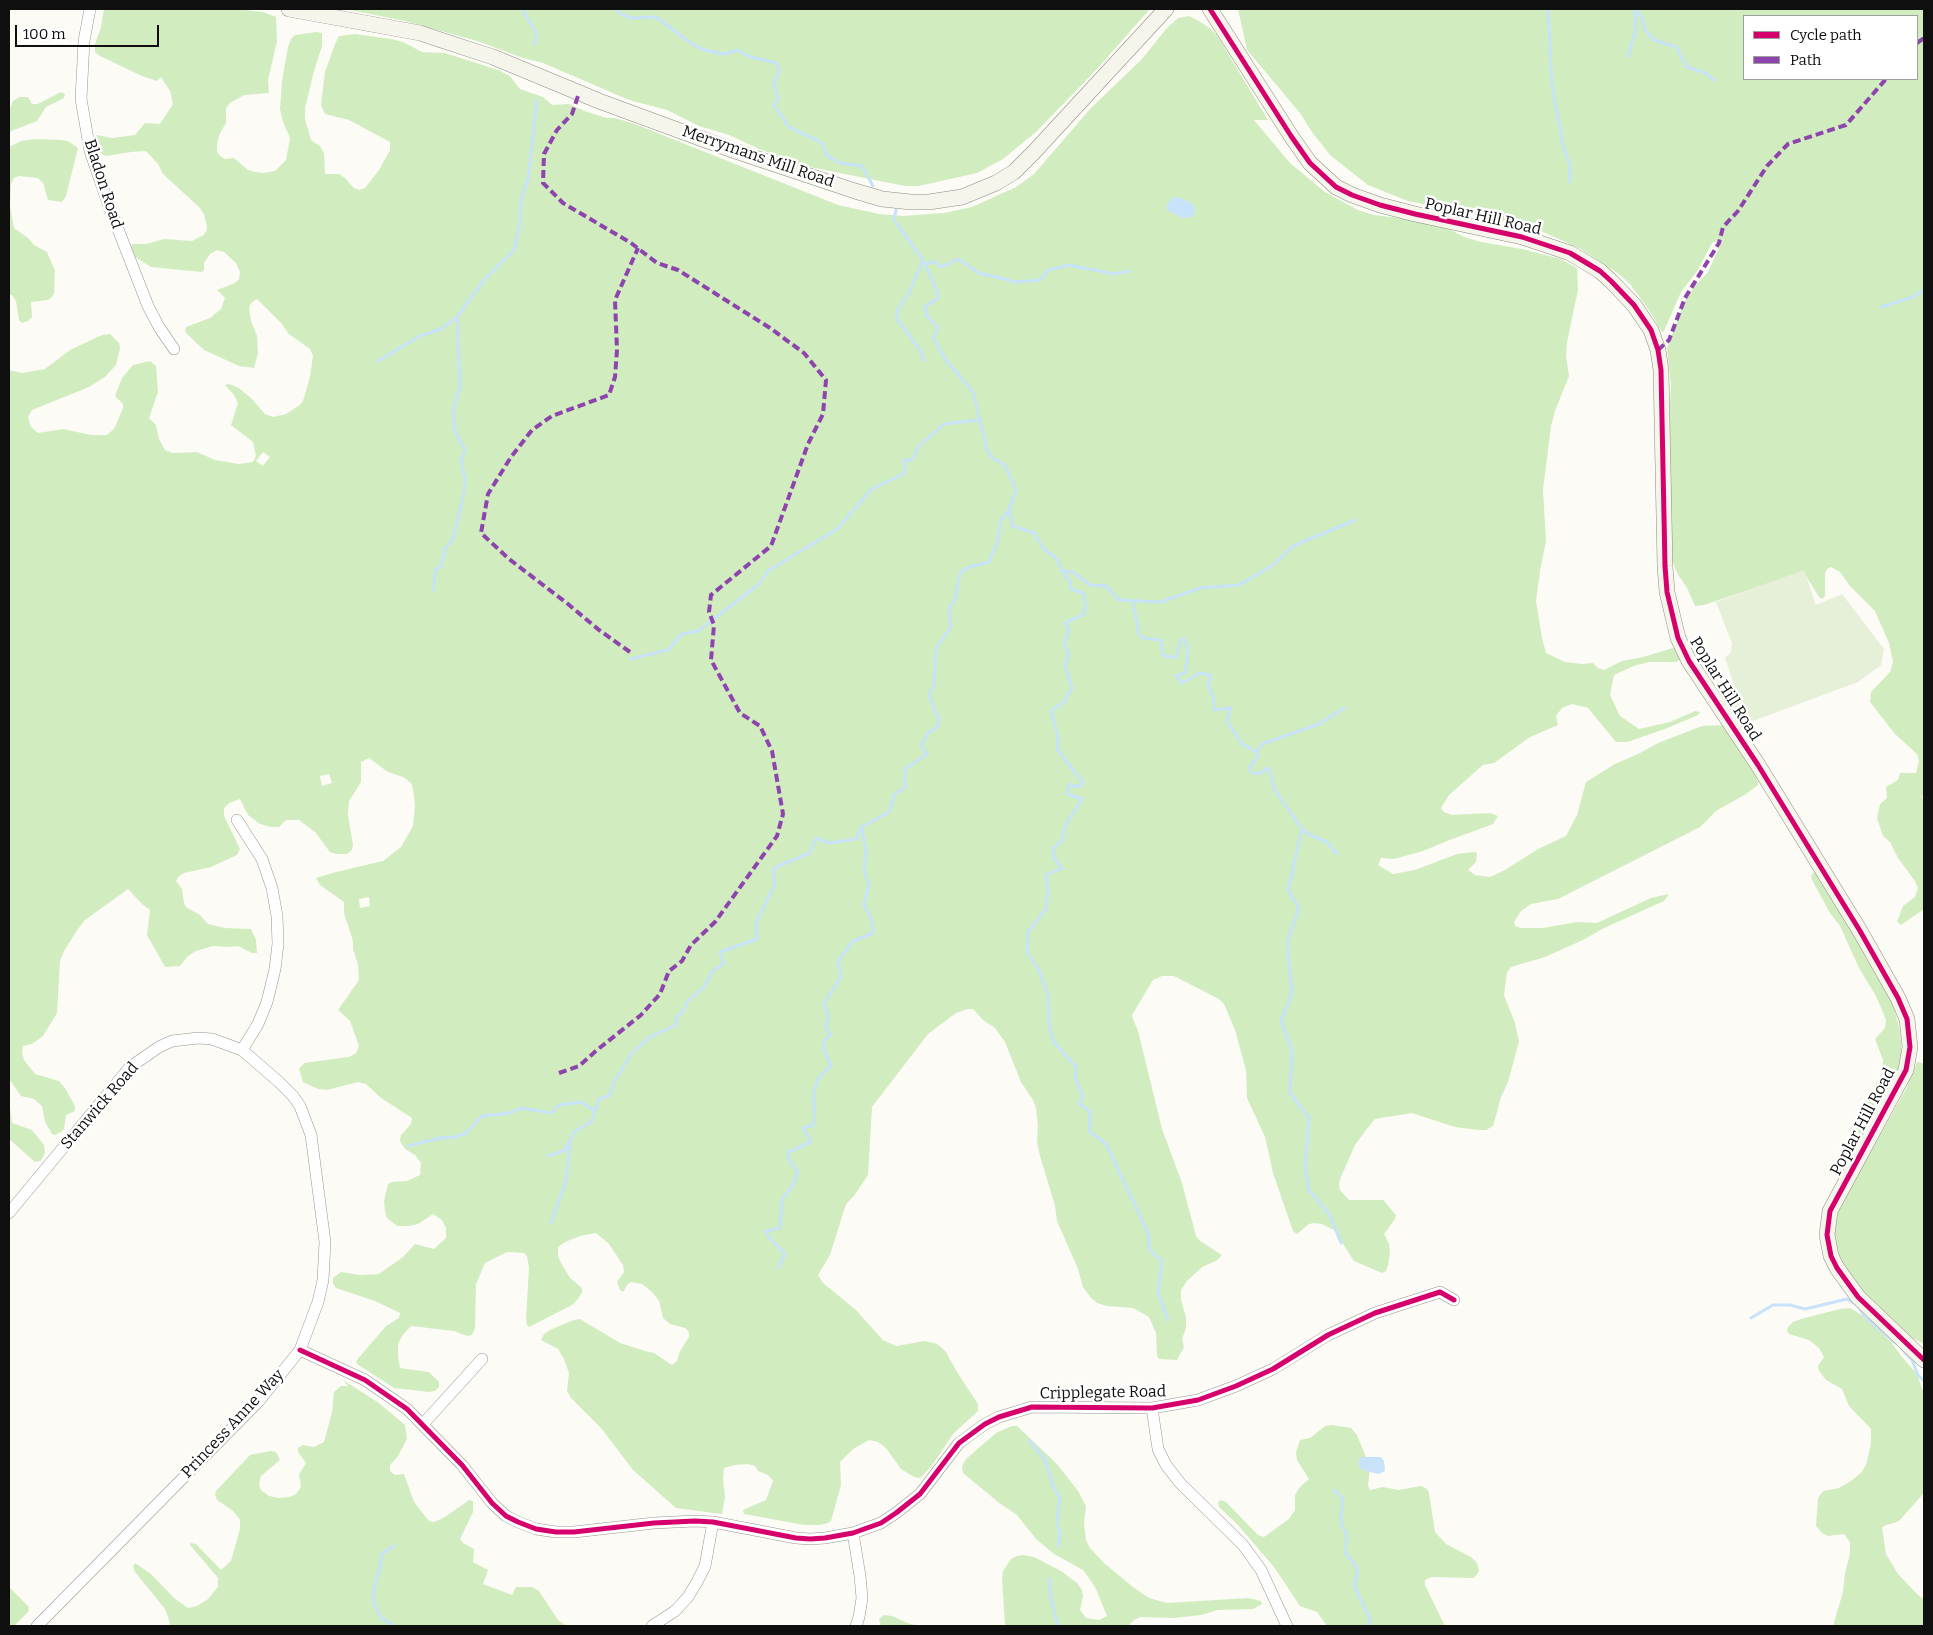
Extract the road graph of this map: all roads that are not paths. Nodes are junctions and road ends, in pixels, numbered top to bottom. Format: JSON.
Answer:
{"nodes":[{"id":1,"x":90,"y":9,"type":"edge"},
{"id":2,"x":289,"y":9,"type":"edge"},
{"id":3,"x":1166,"y":9,"type":"edge"},
{"id":4,"x":1210,"y":9,"type":"edge"},
{"id":5,"x":174,"y":349,"type":"dead end"},
{"id":6,"x":237,"y":820,"type":"dead end"},
{"id":7,"x":242,"y":1050,"type":"junction"},
{"id":8,"x":9,"y":1213,"type":"edge"},
{"id":9,"x":1454,"y":1300,"type":"dead end"},
{"id":10,"x":300,"y":1350,"type":"junction"},
{"id":11,"x":482,"y":1359,"type":"dead end"},
{"id":12,"x":1924,"y":1360,"type":"edge"},
{"id":13,"x":1152,"y":1408,"type":"junction"},
{"id":14,"x":423,"y":1424,"type":"junction"},
{"id":15,"x":713,"y":1522,"type":"junction"},
{"id":16,"x":853,"y":1533,"type":"junction"},
{"id":17,"x":36,"y":1626,"type":"edge"},
{"id":18,"x":652,"y":1626,"type":"edge"},
{"id":19,"x":856,"y":1626,"type":"edge"},
{"id":20,"x":1287,"y":1626,"type":"edge"}],
"edges":[{"from":1,"to":5,"type":"street","name":"Bladon Road"},
{"from":2,"to":3,"type":"street","name":"Merrymans Mill Road"},
{"from":4,"to":12,"type":"street","name":"Poplar Hill Road"},
{"from":6,"to":7,"type":"street"},
{"from":7,"to":8,"type":"street","name":"Stanwick Road"},
{"from":7,"to":10,"type":"street","name":"Princess Anne Way"},
{"from":9,"to":13,"type":"street","name":"Cripplegate Road"},
{"from":10,"to":14,"type":"street","name":"Cripplegate Road"},
{"from":10,"to":17,"type":"street","name":"Princess Anne Way"},
{"from":11,"to":14,"type":"street"},
{"from":13,"to":16,"type":"street","name":"Cripplegate Road"},
{"from":13,"to":20,"type":"street"},
{"from":14,"to":15,"type":"street","name":"Cripplegate Road"},
{"from":15,"to":16,"type":"street","name":"Cripplegate Road"},
{"from":15,"to":18,"type":"street"},
{"from":16,"to":19,"type":"street"}]}
